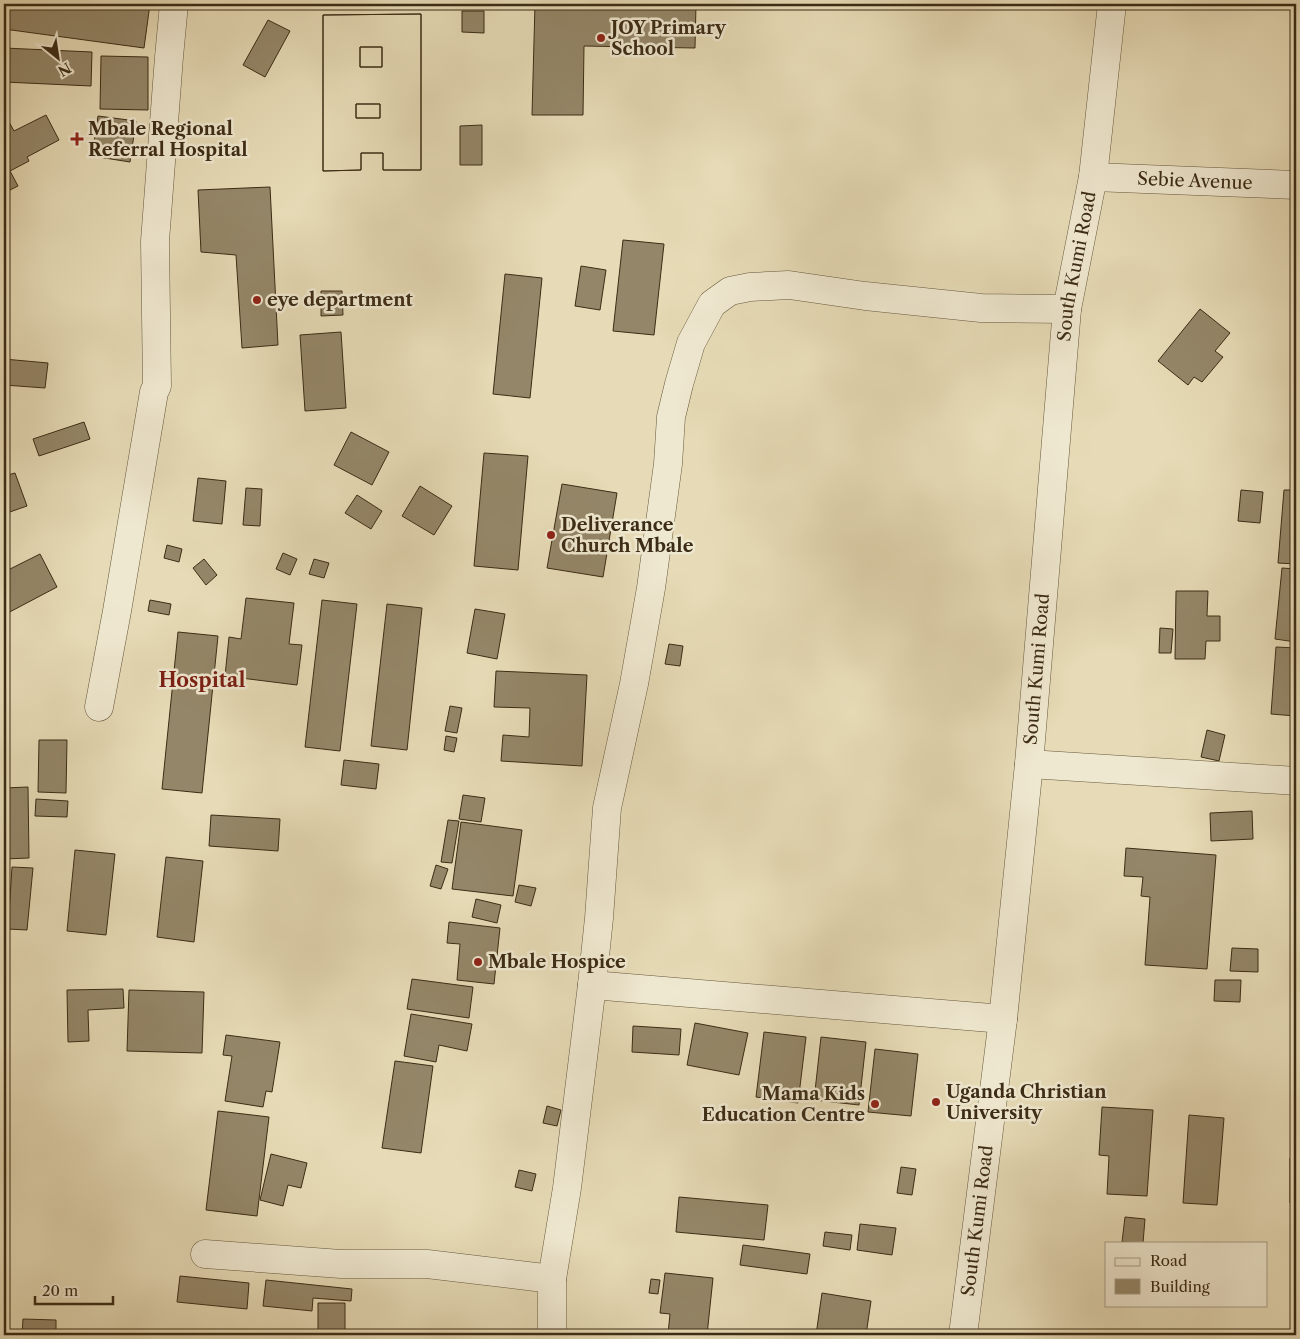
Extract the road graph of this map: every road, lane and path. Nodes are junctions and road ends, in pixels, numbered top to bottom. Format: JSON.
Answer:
{"nodes":[{"id":1,"x":174,"y":4,"type":"edge"},
{"id":2,"x":1112,"y":4,"type":"edge"},
{"id":3,"x":1093,"y":177,"type":"junction"},
{"id":4,"x":1296,"y":185,"type":"edge"},
{"id":5,"x":1067,"y":309,"type":"junction"},
{"id":6,"x":99,"y":707,"type":"dead end"},
{"id":7,"x":1029,"y":764,"type":"junction"},
{"id":8,"x":1296,"y":781,"type":"edge"},
{"id":9,"x":592,"y":986,"type":"junction"},
{"id":10,"x":1003,"y":1019,"type":"junction"},
{"id":11,"x":205,"y":1254,"type":"dead end"},
{"id":12,"x":552,"y":1279,"type":"junction"},
{"id":13,"x":552,"y":1335,"type":"edge"},
{"id":14,"x":963,"y":1335,"type":"edge"}],
"edges":[{"from":1,"to":6,"type":"street"},
{"from":2,"to":3,"type":"street","name":"South Kumi Road"},
{"from":3,"to":4,"type":"street","name":"Sebie Avenue"},
{"from":3,"to":5,"type":"street","name":"South Kumi Road"},
{"from":5,"to":7,"type":"street","name":"South Kumi Road"},
{"from":5,"to":9,"type":"street"},
{"from":7,"to":8,"type":"street"},
{"from":7,"to":10,"type":"street","name":"South Kumi Road"},
{"from":9,"to":10,"type":"street"},
{"from":9,"to":12,"type":"street"},
{"from":10,"to":14,"type":"street","name":"South Kumi Road"},
{"from":11,"to":12,"type":"street"},
{"from":12,"to":13,"type":"street"}]}
